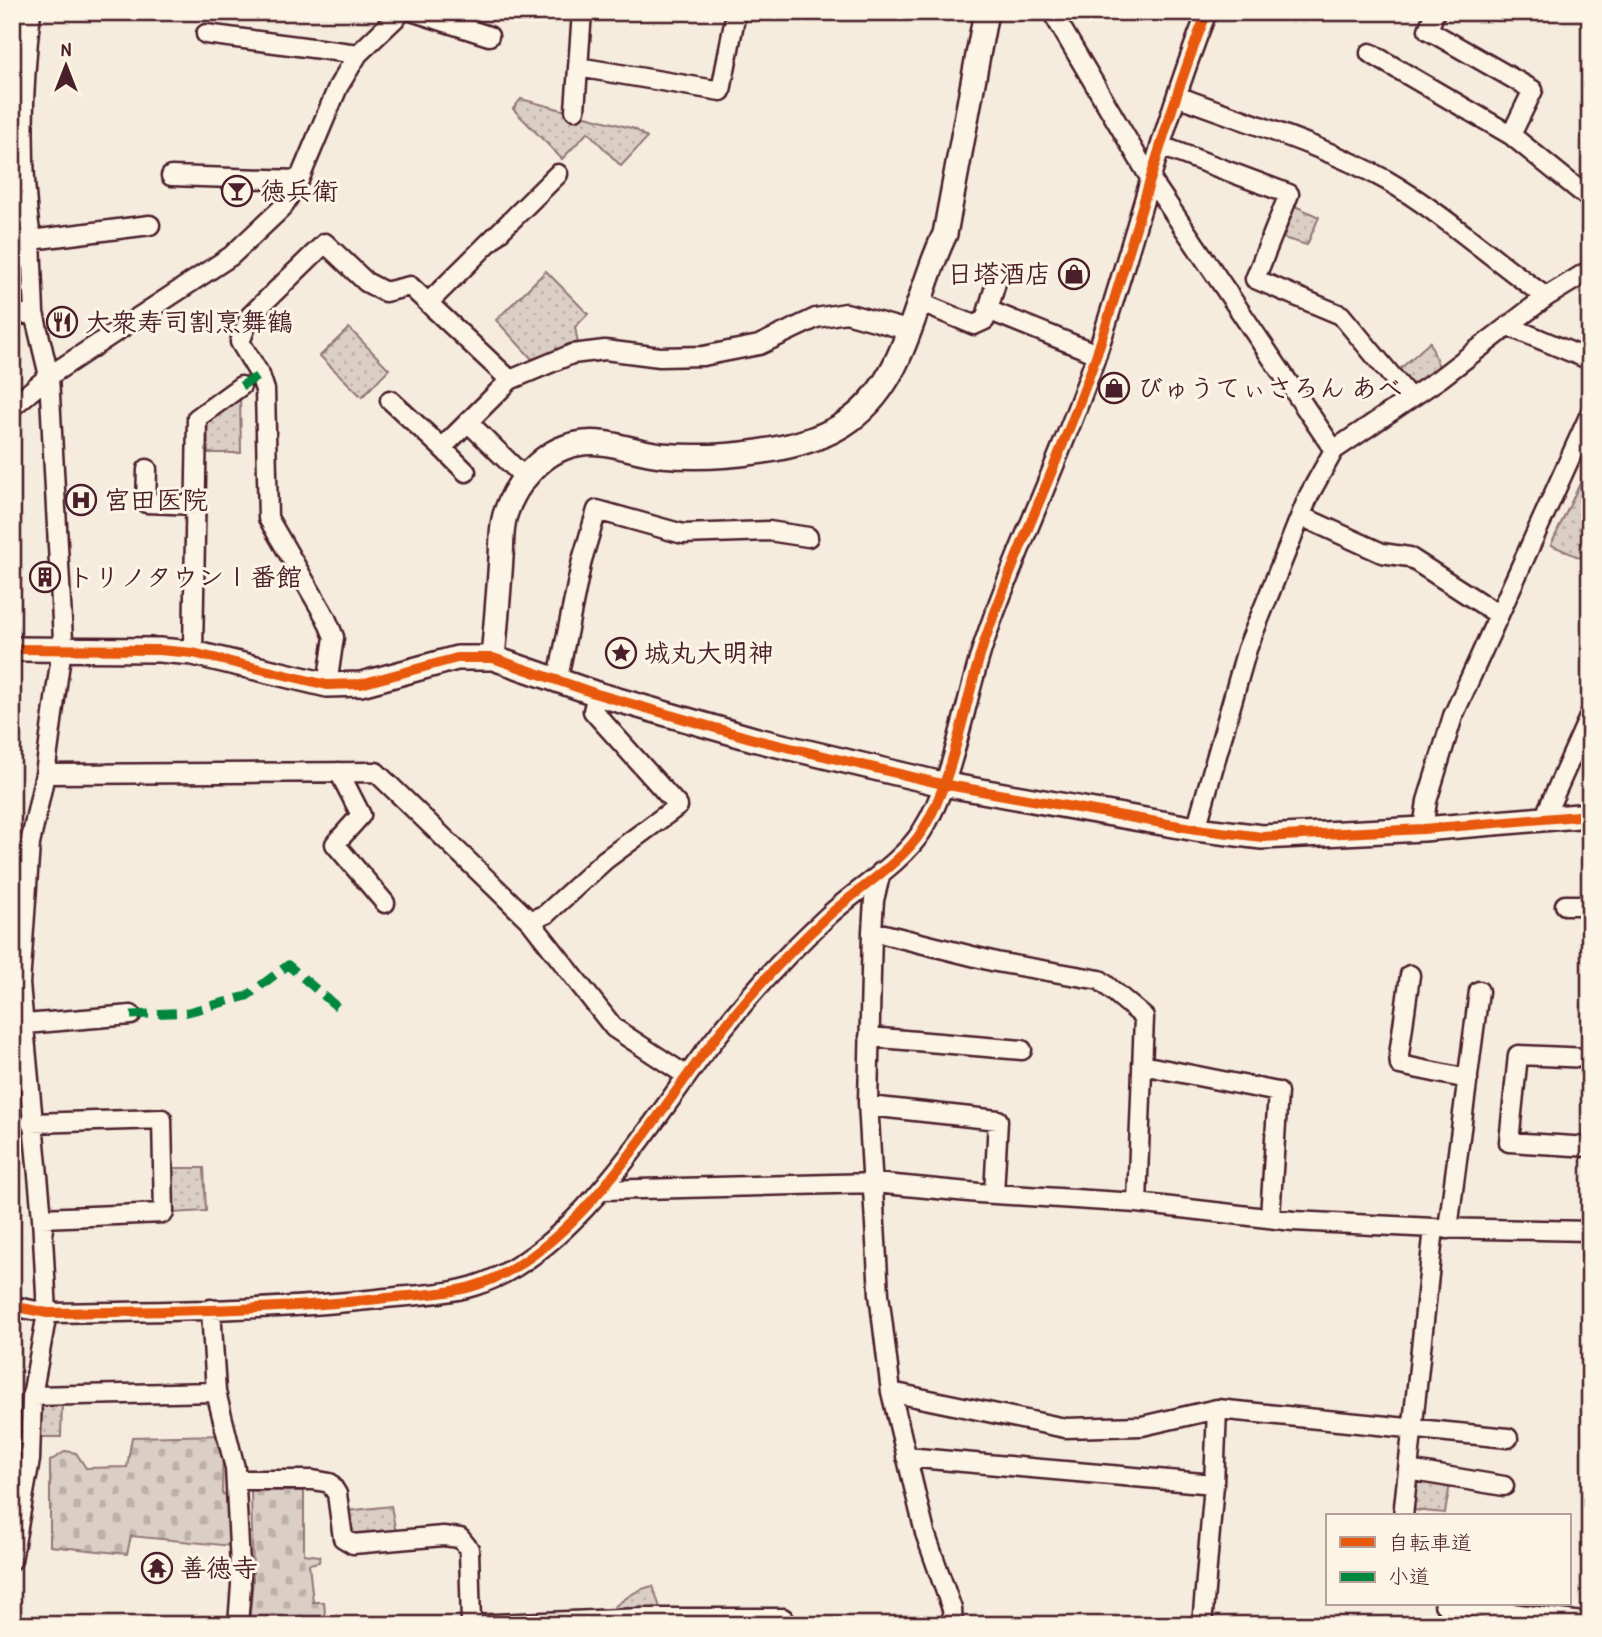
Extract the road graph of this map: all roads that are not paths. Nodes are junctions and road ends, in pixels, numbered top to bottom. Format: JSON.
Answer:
{"nodes":[{"id":1,"x":31,"y":12,"type":"edge"},
{"id":2,"x":402,"y":12,"type":"edge"},
{"id":3,"x":414,"y":12,"type":"edge"},
{"id":4,"x":582,"y":12,"type":"edge"},
{"id":5,"x":736,"y":12,"type":"edge"},
{"id":6,"x":986,"y":12,"type":"edge"},
{"id":7,"x":1052,"y":12,"type":"edge"},
{"id":8,"x":1207,"y":12,"type":"edge"},
{"id":9,"x":1435,"y":12,"type":"edge"},
{"id":10,"x":206,"y":34,"type":"dead end"},
{"id":11,"x":489,"y":37,"type":"dead end"},
{"id":12,"x":1370,"y":53,"type":"dead end"},
{"id":13,"x":358,"y":54,"type":"junction"},
{"id":14,"x":578,"y":67,"type":"junction"},
{"id":15,"x":1177,"y":96,"type":"junction"},
{"id":16,"x":575,"y":110,"type":"dead end"},
{"id":17,"x":1511,"y":135,"type":"junction"},
{"id":18,"x":1161,"y":146,"type":"junction"},
{"id":19,"x":558,"y":174,"type":"dead end"},
{"id":20,"x":171,"y":176,"type":"dead end"},
{"id":21,"x":1150,"y":178,"type":"junction"},
{"id":22,"x":299,"y":180,"type":"junction"},
{"id":23,"x":1590,"y":199,"type":"edge"},
{"id":24,"x":150,"y":225,"type":"dead end"},
{"id":25,"x":31,"y":240,"type":"junction"},
{"id":26,"x":1590,"y":270,"type":"edge"},
{"id":27,"x":998,"y":276,"type":"dead end"},
{"id":28,"x":1546,"y":296,"type":"junction"},
{"id":29,"x":919,"y":302,"type":"junction"},
{"id":30,"x":428,"y":303,"type":"junction"},
{"id":31,"x":988,"y":310,"type":"junction"},
{"id":32,"x":34,"y":313,"type":"junction"},
{"id":33,"x":12,"y":315,"type":"edge"},
{"id":34,"x":1508,"y":326,"type":"junction"},
{"id":35,"x":911,"y":331,"type":"junction"},
{"id":36,"x":1097,"y":354,"type":"junction"},
{"id":37,"x":1590,"y":360,"type":"edge"},
{"id":38,"x":49,"y":376,"type":"junction"},
{"id":39,"x":510,"y":380,"type":"junction"},
{"id":40,"x":241,"y":386,"type":"dead end"},
{"id":41,"x":1410,"y":398,"type":"junction"},
{"id":42,"x":390,"y":400,"type":"dead end"},
{"id":43,"x":12,"y":407,"type":"edge"},
{"id":44,"x":1590,"y":414,"type":"edge"},
{"id":45,"x":468,"y":422,"type":"junction"},
{"id":46,"x":442,"y":448,"type":"junction"},
{"id":47,"x":1334,"y":450,"type":"junction"},
{"id":48,"x":147,"y":469,"type":"dead end"},
{"id":49,"x":466,"y":472,"type":"dead end"},
{"id":50,"x":524,"y":477,"type":"junction"},
{"id":51,"x":197,"y":505,"type":"junction"},
{"id":52,"x":1301,"y":516,"type":"junction"},
{"id":53,"x":808,"y":537,"type":"dead end"},
{"id":54,"x":1499,"y":615,"type":"junction"},
{"id":55,"x":12,"y":649,"type":"edge"},
{"id":56,"x":62,"y":649,"type":"junction"},
{"id":57,"x":193,"y":653,"type":"junction"},
{"id":58,"x":493,"y":658,"type":"junction"},
{"id":59,"x":558,"y":678,"type":"junction"},
{"id":60,"x":327,"y":685,"type":"junction"},
{"id":61,"x":597,"y":694,"type":"junction"},
{"id":62,"x":1590,"y":715,"type":"edge"},
{"id":63,"x":339,"y":772,"type":"junction"},
{"id":64,"x":45,"y":774,"type":"junction"},
{"id":65,"x":943,"y":784,"type":"junction"},
{"id":66,"x":1590,"y":815,"type":"edge"},
{"id":67,"x":1548,"y":817,"type":"junction"},
{"id":68,"x":1196,"y":829,"type":"junction"},
{"id":69,"x":1423,"y":829,"type":"junction"},
{"id":70,"x":881,"y":872,"type":"junction"},
{"id":71,"x":385,"y":903,"type":"dead end"},
{"id":72,"x":1565,"y":905,"type":"dead end"},
{"id":73,"x":1590,"y":905,"type":"edge"},
{"id":74,"x":530,"y":921,"type":"junction"},
{"id":75,"x":872,"y":931,"type":"junction"},
{"id":76,"x":1410,"y":975,"type":"dead end"},
{"id":77,"x":1479,"y":991,"type":"dead end"},
{"id":78,"x":131,"y":1015,"type":"dead end"},
{"id":79,"x":25,"y":1024,"type":"junction"},
{"id":80,"x":869,"y":1037,"type":"junction"},
{"id":81,"x":1021,"y":1050,"type":"dead end"},
{"id":82,"x":1590,"y":1058,"type":"edge"},
{"id":83,"x":1142,"y":1065,"type":"junction"},
{"id":84,"x":687,"y":1076,"type":"junction"},
{"id":85,"x":1468,"y":1079,"type":"junction"},
{"id":86,"x":869,"y":1106,"type":"junction"},
{"id":87,"x":31,"y":1123,"type":"junction"},
{"id":88,"x":1590,"y":1147,"type":"edge"},
{"id":89,"x":874,"y":1183,"type":"junction"},
{"id":90,"x":602,"y":1190,"type":"junction"},
{"id":91,"x":994,"y":1194,"type":"junction"},
{"id":92,"x":1137,"y":1203,"type":"junction"},
{"id":93,"x":1270,"y":1217,"type":"junction"},
{"id":94,"x":42,"y":1218,"type":"junction"},
{"id":95,"x":1441,"y":1228,"type":"junction"},
{"id":96,"x":1590,"y":1231,"type":"edge"},
{"id":97,"x":12,"y":1306,"type":"edge"},
{"id":98,"x":211,"y":1309,"type":"junction"},
{"id":99,"x":47,"y":1313,"type":"junction"},
{"id":100,"x":216,"y":1392,"type":"junction"},
{"id":101,"x":891,"y":1392,"type":"junction"},
{"id":102,"x":32,"y":1396,"type":"junction"},
{"id":103,"x":1217,"y":1409,"type":"junction"},
{"id":104,"x":1413,"y":1426,"type":"junction"},
{"id":105,"x":12,"y":1433,"type":"edge"},
{"id":106,"x":1508,"y":1438,"type":"dead end"},
{"id":107,"x":30,"y":1439,"type":"junction"},
{"id":108,"x":906,"y":1457,"type":"junction"},
{"id":109,"x":1408,"y":1470,"type":"junction"},
{"id":110,"x":236,"y":1480,"type":"junction"},
{"id":111,"x":1214,"y":1484,"type":"junction"},
{"id":112,"x":1504,"y":1486,"type":"dead end"},
{"id":113,"x":1403,"y":1514,"type":"edge"},
{"id":114,"x":15,"y":1541,"type":"edge"},
{"id":115,"x":12,"y":1560,"type":"edge"},
{"id":116,"x":1459,"y":1606,"type":"edge"},
{"id":117,"x":783,"y":1618,"type":"dead end"},
{"id":118,"x":1590,"y":1623,"type":"edge"},
{"id":119,"x":238,"y":1625,"type":"edge"},
{"id":120,"x":470,"y":1625,"type":"edge"},
{"id":121,"x":953,"y":1625,"type":"edge"},
{"id":122,"x":1202,"y":1625,"type":"edge"}],
"edges":[{"from":1,"to":25,"type":"street"},
{"from":2,"to":13,"type":"street"},
{"from":3,"to":11,"type":"street"},
{"from":4,"to":14,"type":"street"},
{"from":5,"to":14,"type":"street"},
{"from":6,"to":29,"type":"street"},
{"from":7,"to":21,"type":"street"},
{"from":8,"to":15,"type":"street"},
{"from":9,"to":17,"type":"street"},
{"from":10,"to":13,"type":"street"},
{"from":12,"to":17,"type":"street"},
{"from":13,"to":22,"type":"street"},
{"from":14,"to":16,"type":"street"},
{"from":15,"to":18,"type":"street"},
{"from":15,"to":28,"type":"street"},
{"from":17,"to":23,"type":"street"},
{"from":18,"to":21,"type":"street"},
{"from":18,"to":41,"type":"street"},
{"from":19,"to":30,"type":"street"},
{"from":20,"to":22,"type":"street"},
{"from":21,"to":36,"type":"street"},
{"from":21,"to":47,"type":"street"},
{"from":22,"to":38,"type":"street"},
{"from":24,"to":25,"type":"street"},
{"from":25,"to":32,"type":"street"},
{"from":26,"to":28,"type":"street"},
{"from":27,"to":31,"type":"street"},
{"from":28,"to":34,"type":"street"},
{"from":29,"to":31,"type":"street"},
{"from":29,"to":35,"type":"street"},
{"from":30,"to":39,"type":"street"},
{"from":30,"to":60,"type":"street"},
{"from":31,"to":36,"type":"street"},
{"from":32,"to":33,"type":"street"},
{"from":32,"to":38,"type":"street"},
{"from":34,"to":37,"type":"street"},
{"from":34,"to":41,"type":"street"},
{"from":35,"to":39,"type":"street"},
{"from":35,"to":50,"type":"street"},
{"from":36,"to":65,"type":"street"},
{"from":38,"to":43,"type":"street"},
{"from":38,"to":56,"type":"street"},
{"from":39,"to":45,"type":"street"},
{"from":40,"to":51,"type":"street"},
{"from":41,"to":47,"type":"street"},
{"from":42,"to":46,"type":"street"},
{"from":44,"to":54,"type":"street"},
{"from":45,"to":46,"type":"street"},
{"from":45,"to":50,"type":"street"},
{"from":46,"to":49,"type":"street"},
{"from":47,"to":52,"type":"street"},
{"from":48,"to":51,"type":"street"},
{"from":50,"to":58,"type":"street"},
{"from":51,"to":57,"type":"street"},
{"from":52,"to":54,"type":"street"},
{"from":52,"to":68,"type":"street"},
{"from":53,"to":59,"type":"street"},
{"from":54,"to":69,"type":"street"},
{"from":55,"to":56,"type":"street"},
{"from":56,"to":57,"type":"street"},
{"from":56,"to":64,"type":"street"},
{"from":57,"to":60,"type":"street"},
{"from":58,"to":59,"type":"street"},
{"from":58,"to":60,"type":"street"},
{"from":59,"to":61,"type":"street"},
{"from":61,"to":65,"type":"street"},
{"from":61,"to":74,"type":"street"},
{"from":62,"to":67,"type":"street"},
{"from":63,"to":64,"type":"street"},
{"from":63,"to":71,"type":"street"},
{"from":63,"to":74,"type":"street"},
{"from":64,"to":79,"type":"street"},
{"from":65,"to":68,"type":"street"},
{"from":65,"to":70,"type":"street"},
{"from":66,"to":67,"type":"street"},
{"from":67,"to":69,"type":"street"},
{"from":68,"to":69,"type":"street"},
{"from":70,"to":75,"type":"street"},
{"from":70,"to":84,"type":"street"},
{"from":72,"to":73,"type":"street"},
{"from":74,"to":84,"type":"street"},
{"from":75,"to":80,"type":"street"},
{"from":75,"to":83,"type":"street"},
{"from":76,"to":85,"type":"street"},
{"from":77,"to":85,"type":"street"},
{"from":78,"to":79,"type":"street"},
{"from":79,"to":87,"type":"street"},
{"from":80,"to":81,"type":"street"},
{"from":80,"to":86,"type":"street"},
{"from":82,"to":88,"type":"street"},
{"from":83,"to":92,"type":"street"},
{"from":83,"to":93,"type":"street"},
{"from":84,"to":90,"type":"street"},
{"from":85,"to":95,"type":"street"},
{"from":86,"to":89,"type":"street"},
{"from":86,"to":91,"type":"street"},
{"from":87,"to":94,"type":"street"},
{"from":87,"to":94,"type":"street"},
{"from":89,"to":90,"type":"street"},
{"from":89,"to":91,"type":"street"},
{"from":89,"to":101,"type":"street"},
{"from":90,"to":98,"type":"street"},
{"from":91,"to":92,"type":"street"},
{"from":92,"to":93,"type":"street"},
{"from":93,"to":95,"type":"street"},
{"from":94,"to":99,"type":"street"},
{"from":95,"to":96,"type":"street"},
{"from":95,"to":104,"type":"street"},
{"from":97,"to":99,"type":"street"},
{"from":98,"to":99,"type":"street"},
{"from":98,"to":100,"type":"street"},
{"from":99,"to":102,"type":"street"},
{"from":100,"to":102,"type":"street"},
{"from":100,"to":110,"type":"street"},
{"from":101,"to":103,"type":"street"},
{"from":101,"to":108,"type":"street"},
{"from":102,"to":107,"type":"street"},
{"from":103,"to":104,"type":"street"},
{"from":103,"to":111,"type":"street"},
{"from":104,"to":106,"type":"street"},
{"from":104,"to":109,"type":"street"},
{"from":105,"to":107,"type":"street"},
{"from":107,"to":114,"type":"street"},
{"from":108,"to":111,"type":"street"},
{"from":108,"to":121,"type":"street"},
{"from":109,"to":112,"type":"street"},
{"from":109,"to":113,"type":"street"},
{"from":110,"to":119,"type":"street"},
{"from":110,"to":120,"type":"street"},
{"from":111,"to":122,"type":"street"},
{"from":114,"to":115,"type":"street"},
{"from":116,"to":118,"type":"street"},
{"from":117,"to":120,"type":"street"}]}
